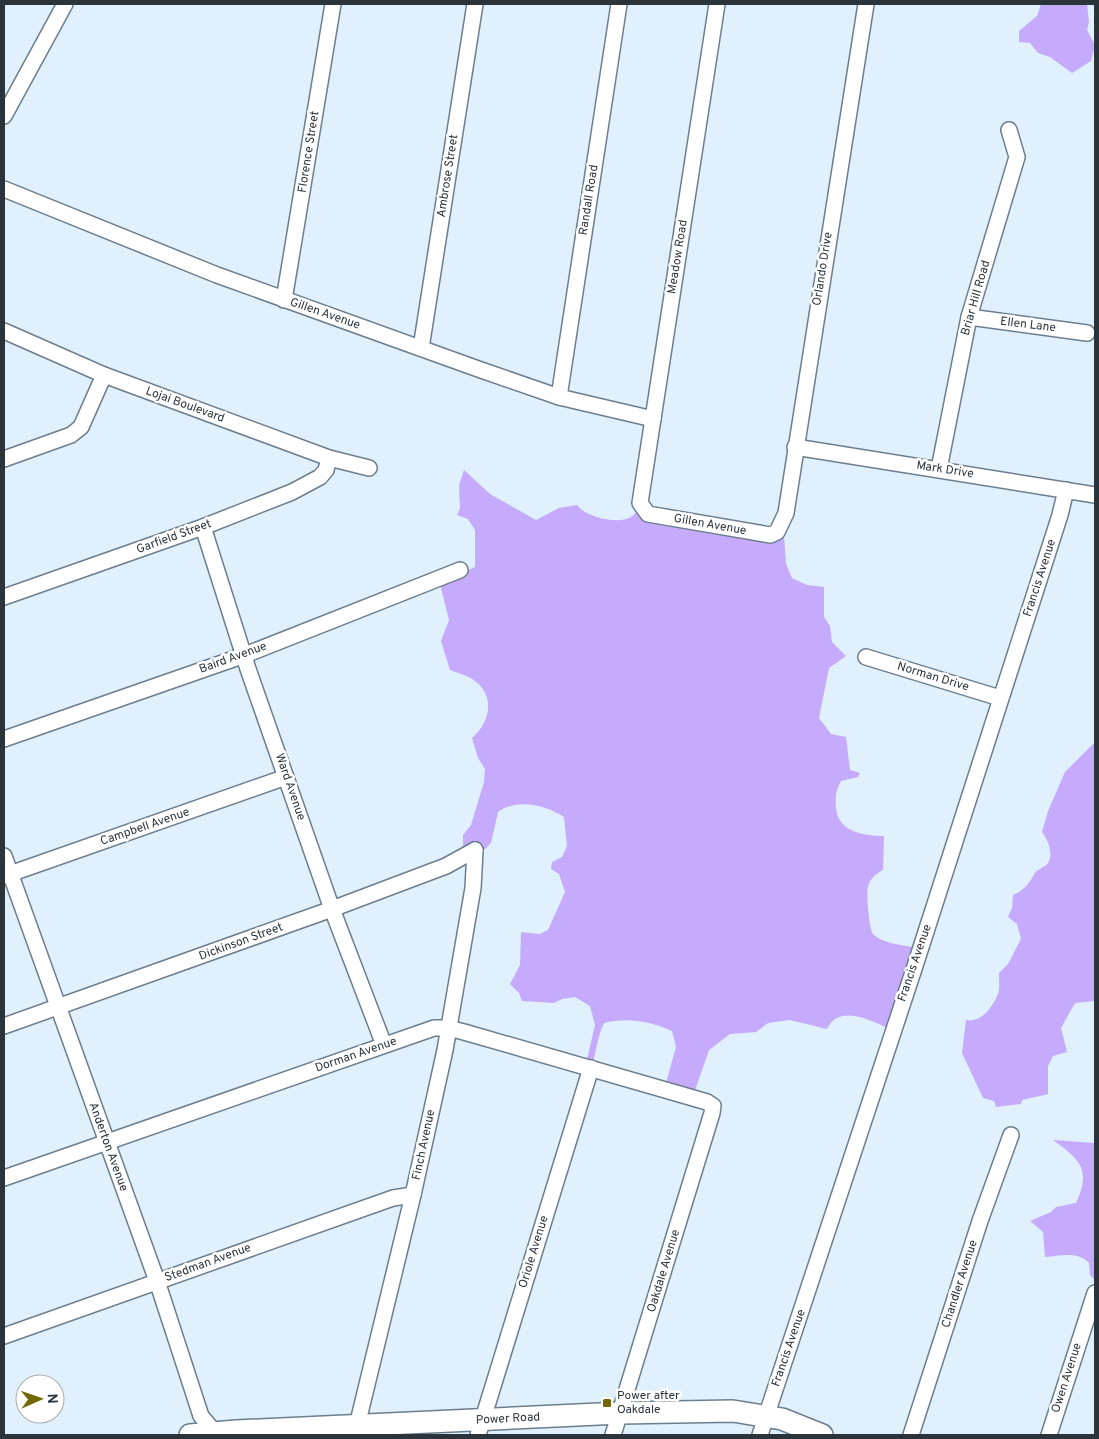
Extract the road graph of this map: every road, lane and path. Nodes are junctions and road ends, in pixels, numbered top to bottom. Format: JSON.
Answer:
{"nodes":[{"id":1,"x":65,"y":4,"type":"edge"},
{"id":2,"x":333,"y":4,"type":"edge"},
{"id":3,"x":475,"y":4,"type":"edge"},
{"id":4,"x":619,"y":4,"type":"edge"},
{"id":5,"x":717,"y":4,"type":"edge"},
{"id":6,"x":862,"y":4,"type":"edge"},
{"id":7,"x":4,"y":116,"type":"edge"},
{"id":8,"x":1009,"y":130,"type":"dead end"},
{"id":9,"x":4,"y":189,"type":"edge"},
{"id":10,"x":284,"y":300,"type":"junction"},
{"id":11,"x":968,"y":317,"type":"junction"},
{"id":12,"x":4,"y":331,"type":"edge"},
{"id":13,"x":1088,"y":333,"type":"dead end"},
{"id":14,"x":420,"y":348,"type":"junction"},
{"id":15,"x":104,"y":375,"type":"junction"},
{"id":16,"x":559,"y":397,"type":"junction"},
{"id":17,"x":653,"y":419,"type":"junction"},
{"id":18,"x":795,"y":447,"type":"junction"},
{"id":19,"x":329,"y":458,"type":"junction"},
{"id":20,"x":4,"y":460,"type":"edge"},
{"id":21,"x":369,"y":468,"type":"dead end"},
{"id":22,"x":939,"y":469,"type":"junction"},
{"id":23,"x":1066,"y":490,"type":"junction"},
{"id":24,"x":1095,"y":495,"type":"edge"},
{"id":25,"x":643,"y":510,"type":"joint"},
{"id":26,"x":203,"y":527,"type":"junction"},
{"id":27,"x":777,"y":532,"type":"joint"},
{"id":28,"x":460,"y":570,"type":"dead end"},
{"id":29,"x":4,"y":597,"type":"edge"},
{"id":30,"x":245,"y":655,"type":"junction"},
{"id":31,"x":866,"y":657,"type":"dead end"},
{"id":32,"x":1000,"y":698,"type":"junction"},
{"id":33,"x":4,"y":739,"type":"edge"},
{"id":34,"x":286,"y":777,"type":"junction"},
{"id":35,"x":475,"y":850,"type":"joint"},
{"id":36,"x":4,"y":856,"type":"edge"},
{"id":37,"x":7,"y":875,"type":"edge"},
{"id":38,"x":332,"y":909,"type":"junction"},
{"id":39,"x":57,"y":1007,"type":"junction"},
{"id":40,"x":4,"y":1026,"type":"edge"},
{"id":41,"x":448,"y":1028,"type":"junction"},
{"id":42,"x":384,"y":1045,"type":"junction"},
{"id":43,"x":590,"y":1068,"type":"junction"},
{"id":44,"x":713,"y":1106,"type":"joint"},
{"id":45,"x":1011,"y":1134,"type":"dead end"},
{"id":46,"x":107,"y":1142,"type":"junction"},
{"id":47,"x":4,"y":1178,"type":"edge"},
{"id":48,"x":413,"y":1195,"type":"junction"},
{"id":49,"x":157,"y":1282,"type":"junction"},
{"id":50,"x":1095,"y":1293,"type":"edge"},
{"id":51,"x":4,"y":1336,"type":"edge"},
{"id":52,"x":620,"y":1413,"type":"junction"},
{"id":53,"x":764,"y":1425,"type":"edge"},
{"id":54,"x":480,"y":1427,"type":"edge"},
{"id":55,"x":356,"y":1431,"type":"edge"},
{"id":56,"x":216,"y":1434,"type":"edge"},
{"id":57,"x":190,"y":1435,"type":"edge"},
{"id":58,"x":613,"y":1435,"type":"edge"},
{"id":59,"x":822,"y":1435,"type":"edge"},
{"id":60,"x":911,"y":1435,"type":"edge"},
{"id":61,"x":1049,"y":1435,"type":"edge"}],
"edges":[{"from":1,"to":7,"type":"street"},
{"from":2,"to":10,"type":"street","name":"Florence Street"},
{"from":3,"to":14,"type":"street","name":"Ambrose Street"},
{"from":4,"to":16,"type":"street","name":"Randall Road"},
{"from":5,"to":17,"type":"street","name":"Meadow Road"},
{"from":6,"to":18,"type":"street","name":"Orlando Drive"},
{"from":8,"to":11,"type":"street","name":"Briar Hill Road"},
{"from":9,"to":10,"type":"street","name":"Gillen Avenue"},
{"from":10,"to":14,"type":"street","name":"Gillen Avenue"},
{"from":11,"to":13,"type":"street","name":"Ellen Lane"},
{"from":11,"to":22,"type":"street","name":"Briar Hill Road"},
{"from":12,"to":15,"type":"street","name":"Lojai Boulevard"},
{"from":14,"to":16,"type":"street","name":"Gillen Avenue"},
{"from":15,"to":19,"type":"street","name":"Lojai Boulevard"},
{"from":15,"to":20,"type":"street"},
{"from":16,"to":17,"type":"street","name":"Gillen Avenue"},
{"from":17,"to":25,"type":"street","name":"Meadow Road"},
{"from":18,"to":22,"type":"street","name":"Mark Drive"},
{"from":18,"to":27,"type":"street","name":"Orlando Drive"},
{"from":19,"to":21,"type":"street","name":"Lojai Boulevard"},
{"from":19,"to":26,"type":"street","name":"Garfield Street"},
{"from":22,"to":23,"type":"street","name":"Mark Drive"},
{"from":23,"to":24,"type":"street","name":"Mark Drive"},
{"from":23,"to":32,"type":"street","name":"Francis Avenue"},
{"from":25,"to":27,"type":"street","name":"Gillen Avenue"},
{"from":26,"to":29,"type":"street","name":"Garfield Street"},
{"from":26,"to":30,"type":"street","name":"Ward Avenue"},
{"from":28,"to":30,"type":"street","name":"Baird Avenue"},
{"from":30,"to":33,"type":"street","name":"Baird Avenue"},
{"from":30,"to":34,"type":"street","name":"Ward Avenue"},
{"from":31,"to":32,"type":"street","name":"Norman Drive"},
{"from":32,"to":53,"type":"street","name":"Francis Avenue"},
{"from":34,"to":37,"type":"street","name":"Campbell Avenue"},
{"from":34,"to":38,"type":"street","name":"Ward Avenue"},
{"from":35,"to":38,"type":"street","name":"Dickinson Street"},
{"from":35,"to":41,"type":"street","name":"Finch Avenue"},
{"from":36,"to":37,"type":"street","name":"Anderton Avenue"},
{"from":37,"to":39,"type":"street","name":"Anderton Avenue"},
{"from":38,"to":39,"type":"street","name":"Dickinson Street"},
{"from":38,"to":42,"type":"street","name":"Ward Avenue"},
{"from":39,"to":40,"type":"street","name":"Dickinson Street"},
{"from":39,"to":46,"type":"street","name":"Anderton Avenue"},
{"from":41,"to":42,"type":"street","name":"Dorman Avenue"},
{"from":41,"to":43,"type":"street","name":"Dorman Avenue"},
{"from":41,"to":48,"type":"street","name":"Finch Avenue"},
{"from":42,"to":46,"type":"street","name":"Dorman Avenue"},
{"from":43,"to":44,"type":"street","name":"Dorman Avenue"},
{"from":43,"to":54,"type":"street","name":"Oriole Avenue"},
{"from":44,"to":52,"type":"street","name":"Oakdale Avenue"},
{"from":45,"to":60,"type":"street","name":"Chandler Avenue"},
{"from":46,"to":47,"type":"street","name":"Dorman Avenue"},
{"from":46,"to":49,"type":"street","name":"Anderton Avenue"},
{"from":48,"to":49,"type":"street","name":"Stedman Avenue"},
{"from":48,"to":55,"type":"street","name":"Finch Avenue"},
{"from":49,"to":51,"type":"street","name":"Stedman Avenue"},
{"from":49,"to":56,"type":"street","name":"Anderton Avenue"},
{"from":50,"to":61,"type":"street","name":"Owen Avenue"},
{"from":52,"to":53,"type":"main road","name":"Power Road"},
{"from":52,"to":54,"type":"main road","name":"Power Road"},
{"from":52,"to":58,"type":"street","name":"Oakdale Avenue"},
{"from":53,"to":59,"type":"main road","name":"Power Road"},
{"from":54,"to":55,"type":"main road","name":"Power Road"},
{"from":55,"to":56,"type":"main road","name":"Power Road"},
{"from":56,"to":57,"type":"main road","name":"Power Road"}]}
